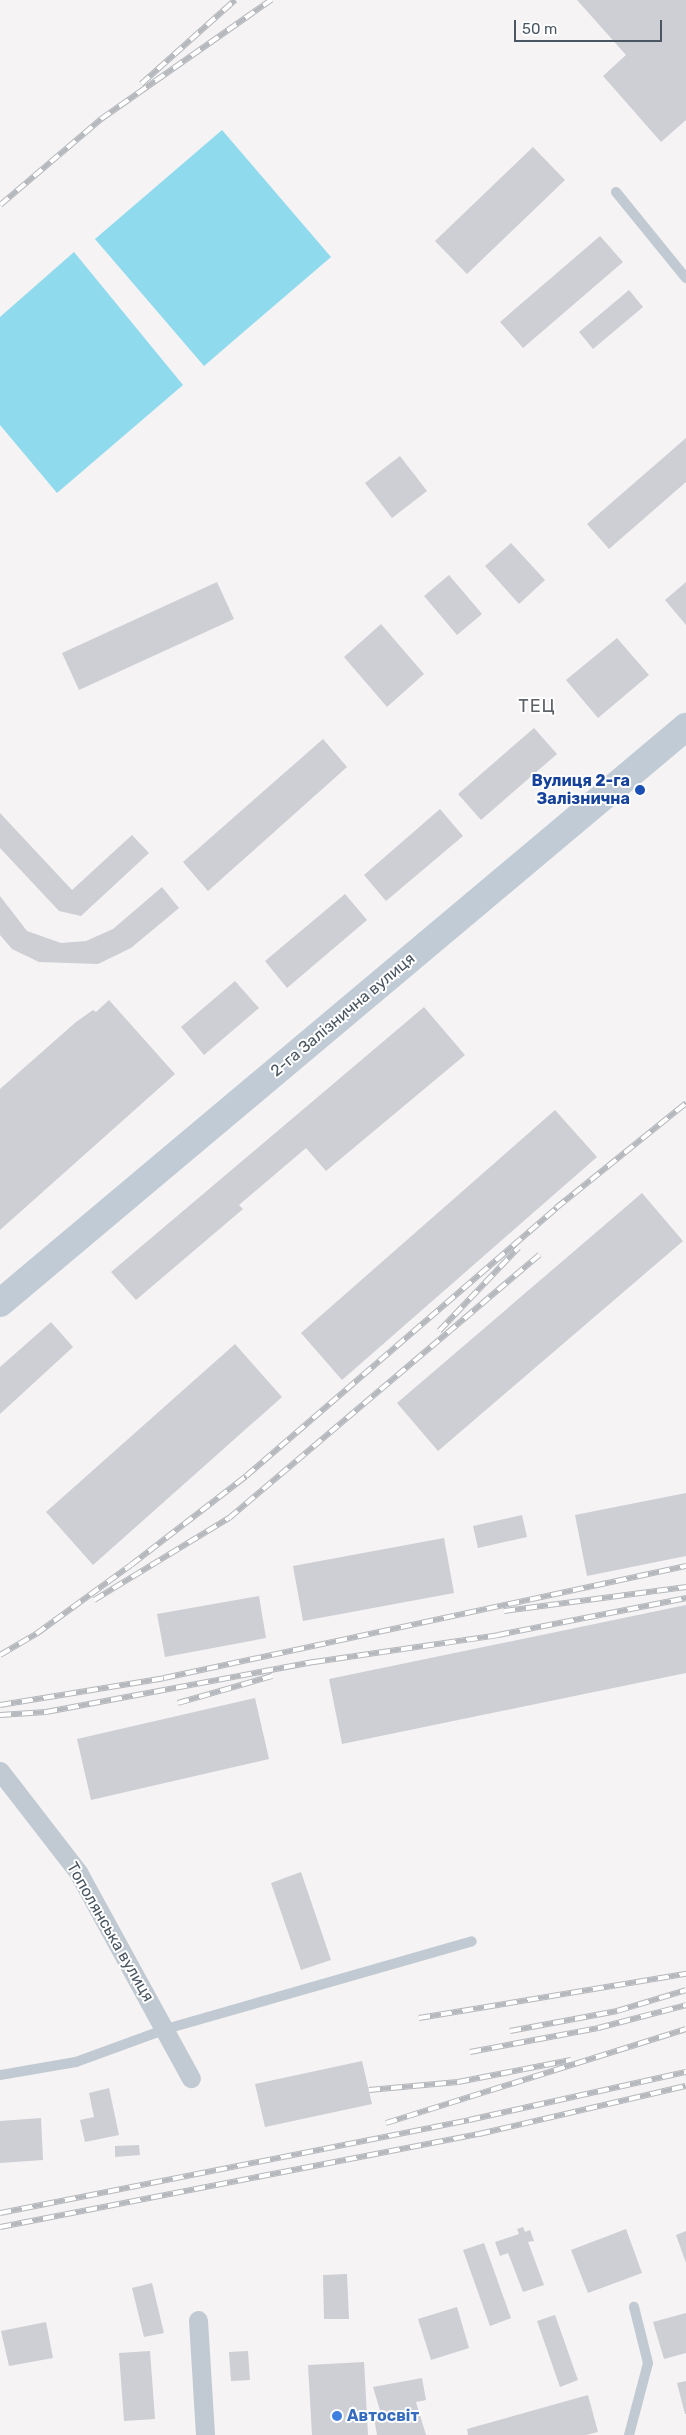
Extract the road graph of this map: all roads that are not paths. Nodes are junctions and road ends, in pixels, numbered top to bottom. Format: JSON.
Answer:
{"nodes":[{"id":1,"x":616,"y":192,"type":"dead end"},
{"id":2,"x":686,"y":278,"type":"edge"},
{"id":3,"x":686,"y":728,"type":"edge"},
{"id":4,"x":0,"y":1304,"type":"edge"},
{"id":5,"x":0,"y":1770,"type":"edge"},
{"id":6,"x":472,"y":1942,"type":"dead end"},
{"id":7,"x":166,"y":2030,"type":"junction"},
{"id":8,"x":0,"y":2075,"type":"edge"},
{"id":9,"x":191,"y":2078,"type":"dead end"},
{"id":10,"x":634,"y":2307,"type":"dead end"},
{"id":11,"x":198,"y":2320,"type":"dead end"},
{"id":12,"x":205,"y":2435,"type":"edge"},
{"id":13,"x":629,"y":2435,"type":"edge"}],
"edges":[{"from":1,"to":2,"type":"lane"},
{"from":3,"to":4,"type":"street","name":"2-га Залізнична вулиця"},
{"from":5,"to":7,"type":"street","name":"Тополянська вулиця"},
{"from":6,"to":7,"type":"lane"},
{"from":7,"to":8,"type":"lane"},
{"from":7,"to":9,"type":"street","name":"Тополянська вулиця"},
{"from":10,"to":13,"type":"lane"},
{"from":11,"to":12,"type":"street"}]}
